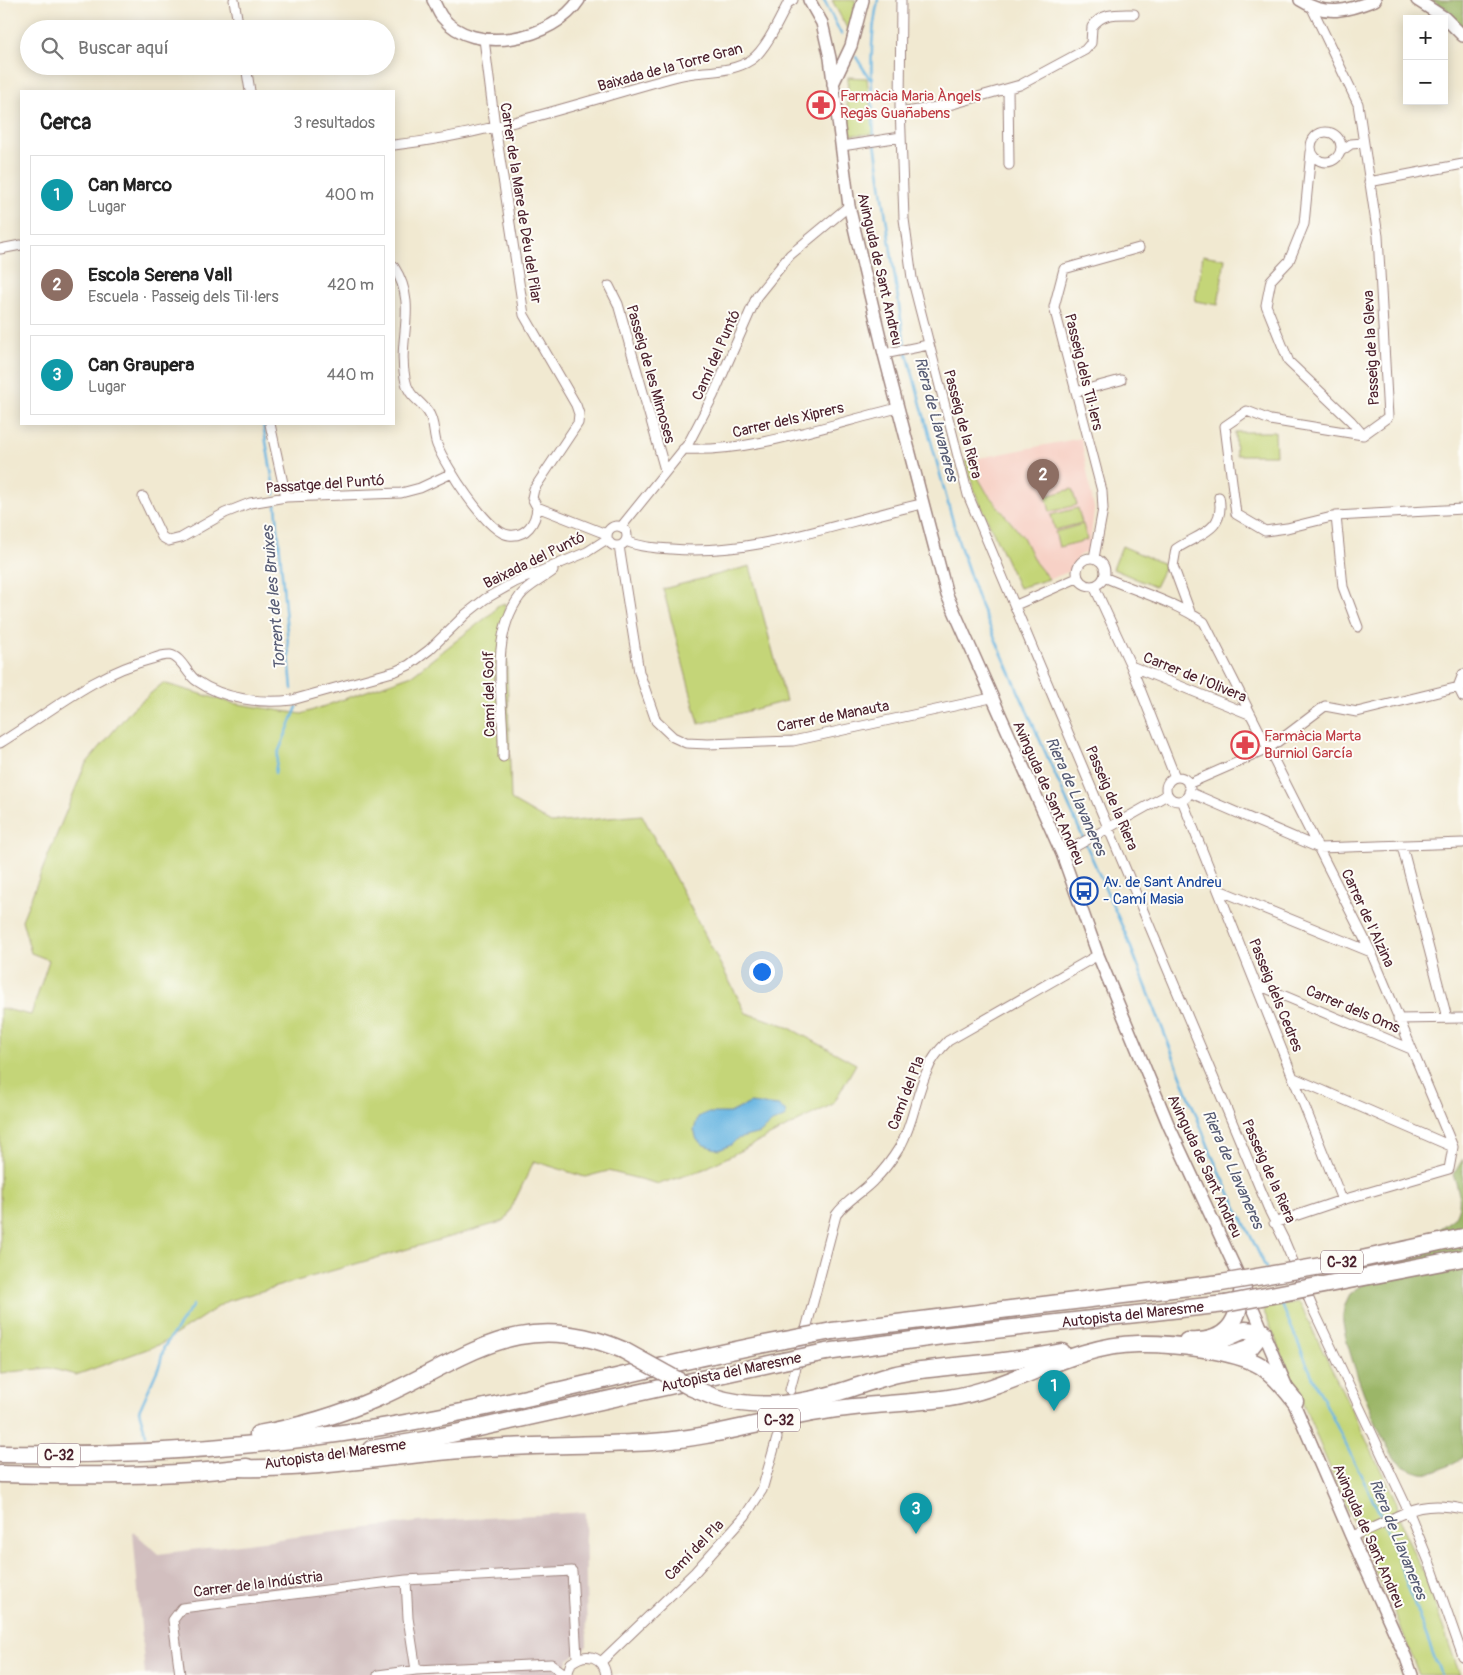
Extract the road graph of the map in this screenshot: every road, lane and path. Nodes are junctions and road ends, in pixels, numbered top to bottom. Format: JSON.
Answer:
{"nodes":[{"id":1,"x":234,"y":0,"type":"edge"},
{"id":2,"x":433,"y":0,"type":"edge"},
{"id":3,"x":579,"y":0,"type":"edge"},
{"id":4,"x":793,"y":0,"type":"edge"},
{"id":5,"x":809,"y":0,"type":"edge"},
{"id":6,"x":863,"y":0,"type":"edge"},
{"id":7,"x":901,"y":0,"type":"edge"},
{"id":8,"x":1300,"y":0,"type":"edge"},
{"id":9,"x":1375,"y":0,"type":"edge"},
{"id":10,"x":1417,"y":0,"type":"edge"},
{"id":11,"x":1312,"y":8,"type":"junction"},
{"id":12,"x":1134,"y":14,"type":"dead end"},
{"id":13,"x":237,"y":20,"type":"edge"},
{"id":14,"x":1463,"y":36,"type":"edge"},
{"id":15,"x":484,"y":38,"type":"junction"},
{"id":16,"x":247,"y":75,"type":"edge"},
{"id":17,"x":833,"y":84,"type":"junction"},
{"id":18,"x":1008,"y":89,"type":"junction"},
{"id":19,"x":250,"y":90,"type":"edge"},
{"id":20,"x":900,"y":114,"type":"junction"},
{"id":21,"x":495,"y":126,"type":"junction"},
{"id":22,"x":901,"y":137,"type":"junction"},
{"id":23,"x":1363,"y":143,"type":"junction"},
{"id":24,"x":395,"y":145,"type":"edge"},
{"id":25,"x":842,"y":146,"type":"junction"},
{"id":26,"x":1341,"y":151,"type":"junction"},
{"id":27,"x":1311,"y":152,"type":"junction"},
{"id":28,"x":1463,"y":164,"type":"edge"},
{"id":29,"x":1009,"y":165,"type":"dead end"},
{"id":30,"x":1369,"y":182,"type":"junction"},
{"id":31,"x":849,"y":206,"type":"junction"},
{"id":32,"x":20,"y":245,"type":"edge"},
{"id":33,"x":1139,"y":248,"type":"dead end"},
{"id":34,"x":0,"y":249,"type":"edge"},
{"id":35,"x":395,"y":269,"type":"edge"},
{"id":36,"x":609,"y":286,"type":"dead end"},
{"id":37,"x":928,"y":345,"type":"junction"},
{"id":38,"x":884,"y":354,"type":"junction"},
{"id":39,"x":1121,"y":380,"type":"dead end"},
{"id":40,"x":1076,"y":392,"type":"junction"},
{"id":41,"x":898,"y":408,"type":"junction"},
{"id":42,"x":270,"y":425,"type":"edge"},
{"id":43,"x":1363,"y":435,"type":"junction"},
{"id":44,"x":683,"y":449,"type":"junction"},
{"id":45,"x":665,"y":470,"type":"junction"},
{"id":46,"x":452,"y":473,"type":"junction"},
{"id":47,"x":143,"y":497,"type":"dead end"},
{"id":48,"x":286,"y":497,"type":"junction"},
{"id":49,"x":1219,"y":497,"type":"dead end"},
{"id":50,"x":922,"y":504,"type":"junction"},
{"id":51,"x":537,"y":507,"type":"junction"},
{"id":52,"x":1463,"y":509,"type":"edge"},
{"id":53,"x":1336,"y":516,"type":"junction"},
{"id":54,"x":621,"y":526,"type":"junction"},
{"id":55,"x":607,"y":536,"type":"junction"},
{"id":56,"x":622,"y":543,"type":"junction"},
{"id":57,"x":1094,"y":558,"type":"junction"},
{"id":58,"x":561,"y":564,"type":"junction"},
{"id":59,"x":1104,"y":577,"type":"junction"},
{"id":60,"x":1077,"y":578,"type":"junction"},
{"id":61,"x":1094,"y":586,"type":"junction"},
{"id":62,"x":1016,"y":605,"type":"junction"},
{"id":63,"x":1190,"y":613,"type":"junction"},
{"id":64,"x":1358,"y":627,"type":"dead end"},
{"id":65,"x":1131,"y":666,"type":"junction"},
{"id":66,"x":1463,"y":674,"type":"edge"},
{"id":67,"x":1460,"y":687,"type":"edge"},
{"id":68,"x":1463,"y":696,"type":"edge"},
{"id":69,"x":991,"y":698,"type":"junction"},
{"id":70,"x":1249,"y":714,"type":"junction"},
{"id":71,"x":0,"y":743,"type":"edge"},
{"id":72,"x":1268,"y":749,"type":"junction"},
{"id":73,"x":503,"y":757,"type":"dead end"},
{"id":74,"x":1175,"y":778,"type":"junction"},
{"id":75,"x":1189,"y":788,"type":"junction"},
{"id":76,"x":1167,"y":795,"type":"junction"},
{"id":77,"x":1182,"y":800,"type":"junction"},
{"id":78,"x":1110,"y":827,"type":"junction"},
{"id":79,"x":1463,"y":842,"type":"edge"},
{"id":80,"x":1402,"y":846,"type":"junction"},
{"id":81,"x":1319,"y":848,"type":"junction"},
{"id":82,"x":1062,"y":854,"type":"junction"},
{"id":83,"x":1219,"y":890,"type":"junction"},
{"id":84,"x":1371,"y":952,"type":"junction"},
{"id":85,"x":1098,"y":955,"type":"junction"},
{"id":86,"x":1256,"y":984,"type":"junction"},
{"id":87,"x":1447,"y":1018,"type":"junction"},
{"id":88,"x":1463,"y":1018,"type":"edge"},
{"id":89,"x":1398,"y":1019,"type":"junction"},
{"id":90,"x":1411,"y":1049,"type":"junction"},
{"id":91,"x":1294,"y":1078,"type":"junction"},
{"id":92,"x":1453,"y":1147,"type":"junction"},
{"id":93,"x":1342,"y":1200,"type":"junction"},
{"id":94,"x":1274,"y":1223,"type":"junction"},
{"id":95,"x":1463,"y":1237,"type":"edge"},
{"id":96,"x":1463,"y":1258,"type":"edge"},
{"id":97,"x":1243,"y":1285,"type":"junction"},
{"id":98,"x":1263,"y":1332,"type":"junction"},
{"id":99,"x":1202,"y":1342,"type":"junction"},
{"id":100,"x":1231,"y":1354,"type":"junction"},
{"id":101,"x":790,"y":1390,"type":"tunnel mouth"},
{"id":102,"x":1294,"y":1401,"type":"junction"},
{"id":103,"x":777,"y":1438,"type":"tunnel mouth"},
{"id":104,"x":0,"y":1454,"type":"edge"},
{"id":105,"x":118,"y":1454,"type":"junction"},
{"id":106,"x":238,"y":1468,"type":"junction"},
{"id":107,"x":0,"y":1474,"type":"edge"},
{"id":108,"x":1463,"y":1509,"type":"edge"},
{"id":109,"x":1408,"y":1510,"type":"junction"},
{"id":110,"x":1351,"y":1536,"type":"junction"},
{"id":111,"x":406,"y":1580,"type":"junction"},
{"id":112,"x":1463,"y":1656,"type":"edge"},
{"id":113,"x":577,"y":1658,"type":"junction"},
{"id":114,"x":601,"y":1662,"type":"junction"},
{"id":115,"x":416,"y":1670,"type":"junction"},
{"id":116,"x":180,"y":1675,"type":"edge"},
{"id":117,"x":378,"y":1675,"type":"edge"},
{"id":118,"x":567,"y":1675,"type":"edge"},
{"id":119,"x":606,"y":1675,"type":"edge"},
{"id":120,"x":1412,"y":1675,"type":"edge"}],
"edges":[{"from":1,"to":13,"type":"street"},
{"from":2,"to":15,"type":"street"},
{"from":3,"to":15,"type":"street"},
{"from":4,"to":21,"type":"street","name":"Baixada de la Torre Gran"},
{"from":5,"to":17,"type":"street","name":"Avinguda de Sant Andreu"},
{"from":6,"to":17,"type":"street"},
{"from":7,"to":20,"type":"street","name":"Passeig de la Riera"},
{"from":8,"to":11,"type":"street"},
{"from":9,"to":11,"type":"street"},
{"from":10,"to":14,"type":"street"},
{"from":11,"to":23,"type":"street","name":"Passeig de la Gleva"},
{"from":12,"to":18,"type":"street"},
{"from":15,"to":21,"type":"street","name":"Carrer de la Mare de Déu del Pilar"},
{"from":16,"to":19,"type":"street"},
{"from":17,"to":25,"type":"street","name":"Avinguda de Sant Andreu"},
{"from":18,"to":20,"type":"street"},
{"from":18,"to":29,"type":"street"},
{"from":20,"to":22,"type":"street","name":"Passeig de la Riera"},
{"from":21,"to":24,"type":"street","name":"Baixada de la Torre Gran"},
{"from":21,"to":51,"type":"street","name":"Carrer de la Mare de Déu del Pilar"},
{"from":22,"to":25,"type":"street"},
{"from":22,"to":37,"type":"street","name":"Passeig de la Riera"},
{"from":23,"to":26,"type":"street"},
{"from":23,"to":30,"type":"street","name":"Passeig de la Gleva"},
{"from":25,"to":31,"type":"street","name":"Avinguda de Sant Andreu"},
{"from":26,"to":27,"type":"street"},
{"from":26,"to":27,"type":"street"},
{"from":27,"to":43,"type":"street"},
{"from":28,"to":30,"type":"street"},
{"from":30,"to":43,"type":"street","name":"Passeig de la Gleva"},
{"from":31,"to":38,"type":"street","name":"Avinguda de Sant Andreu"},
{"from":31,"to":44,"type":"street","name":"Camí del Puntó"},
{"from":32,"to":34,"type":"street"},
{"from":33,"to":40,"type":"street","name":"Passeig dels Til·lers"},
{"from":35,"to":46,"type":"street"},
{"from":36,"to":45,"type":"street","name":"Passeig de les Mimoses"},
{"from":37,"to":38,"type":"street"},
{"from":37,"to":62,"type":"street","name":"Passeig de la Riera"},
{"from":38,"to":41,"type":"street","name":"Avinguda de Sant Andreu"},
{"from":39,"to":40,"type":"street"},
{"from":40,"to":57,"type":"street","name":"Passeig dels Til·lers"},
{"from":41,"to":44,"type":"street","name":"Carrer dels Xiprers"},
{"from":41,"to":50,"type":"street","name":"Avinguda de Sant Andreu"},
{"from":42,"to":48,"type":"street"},
{"from":43,"to":53,"type":"street"},
{"from":44,"to":45,"type":"street","name":"Camí del Puntó"},
{"from":45,"to":54,"type":"street","name":"Camí del Puntó"},
{"from":46,"to":48,"type":"street","name":"Passatge del Puntó"},
{"from":46,"to":51,"type":"street"},
{"from":47,"to":48,"type":"street","name":"Passatge del Puntó"},
{"from":49,"to":63,"type":"street"},
{"from":50,"to":56,"type":"street"},
{"from":50,"to":69,"type":"street","name":"Avinguda de Sant Andreu"},
{"from":51,"to":55,"type":"street"},
{"from":52,"to":53,"type":"street"},
{"from":53,"to":64,"type":"street"},
{"from":54,"to":55,"type":"street"},
{"from":54,"to":56,"type":"street"},
{"from":55,"to":56,"type":"street"},
{"from":55,"to":58,"type":"street","name":"Baixada del Puntó"},
{"from":56,"to":69,"type":"street","name":"Carrer de Manauta"},
{"from":57,"to":59,"type":"street"},
{"from":57,"to":60,"type":"street"},
{"from":58,"to":71,"type":"street","name":"Baixada del Puntó"},
{"from":58,"to":73,"type":"street","name":"Camí del Golf"},
{"from":59,"to":61,"type":"street"},
{"from":59,"to":63,"type":"street","name":"Carrer de l'Alzina"},
{"from":60,"to":61,"type":"street"},
{"from":60,"to":62,"type":"street"},
{"from":61,"to":65,"type":"street"},
{"from":62,"to":78,"type":"street","name":"Passeig de la Riera"},
{"from":63,"to":70,"type":"street","name":"Carrer de l'Alzina"},
{"from":65,"to":70,"type":"street","name":"Carrer de l'Olivera"},
{"from":65,"to":74,"type":"street"},
{"from":66,"to":67,"type":"street"},
{"from":67,"to":68,"type":"street"},
{"from":67,"to":72,"type":"street"},
{"from":69,"to":82,"type":"street","name":"Avinguda de Sant Andreu"},
{"from":70,"to":72,"type":"street","name":"Carrer de l'Alzina"},
{"from":72,"to":75,"type":"street"},
{"from":72,"to":81,"type":"street","name":"Carrer de l'Alzina"},
{"from":74,"to":75,"type":"street"},
{"from":74,"to":76,"type":"street"},
{"from":75,"to":77,"type":"street"},
{"from":75,"to":81,"type":"street"},
{"from":76,"to":77,"type":"street"},
{"from":76,"to":78,"type":"street"},
{"from":77,"to":83,"type":"street","name":"Passeig dels Cedres"},
{"from":78,"to":82,"type":"street"},
{"from":78,"to":94,"type":"street","name":"Passeig de la Riera"},
{"from":79,"to":80,"type":"street"},
{"from":80,"to":81,"type":"street"},
{"from":80,"to":87,"type":"street"},
{"from":81,"to":84,"type":"street","name":"Carrer de l'Alzina"},
{"from":82,"to":85,"type":"street","name":"Avinguda de Sant Andreu"},
{"from":83,"to":84,"type":"street"},
{"from":83,"to":86,"type":"street","name":"Passeig dels Cedres"},
{"from":84,"to":89,"type":"street","name":"Carrer de l'Alzina"},
{"from":85,"to":97,"type":"street","name":"Avinguda de Sant Andreu"},
{"from":85,"to":101,"type":"street","name":"Camí del Pla"},
{"from":86,"to":90,"type":"street","name":"Carrer dels Oms"},
{"from":86,"to":91,"type":"street","name":"Passeig dels Cedres"},
{"from":87,"to":88,"type":"street"},
{"from":87,"to":89,"type":"street"},
{"from":89,"to":90,"type":"street","name":"Carrer de l'Alzina"},
{"from":90,"to":92,"type":"street","name":"Carrer de l'Alzina"},
{"from":91,"to":92,"type":"street"},
{"from":91,"to":93,"type":"street","name":"Passeig dels Cedres"},
{"from":92,"to":93,"type":"street"},
{"from":93,"to":94,"type":"street"},
{"from":94,"to":109,"type":"street","name":"Passeig de la Riera"},
{"from":95,"to":105,"type":"highway","name":"Autopista del Maresme","number":"C-32","bridge":true},
{"from":96,"to":106,"type":"highway","name":"Autopista del Maresme","number":"C-32","bridge":true},
{"from":97,"to":98,"type":"street","name":"Avinguda de Sant Andreu"},
{"from":97,"to":99,"type":"highway","number":"C-32"},
{"from":98,"to":99,"type":"highway","number":"C-32"},
{"from":98,"to":100,"type":"highway"},
{"from":98,"to":102,"type":"street","name":"Avinguda de Sant Andreu"},
{"from":99,"to":105,"type":"highway","number":"C-32","bridge":true},
{"from":100,"to":102,"type":"highway","number":"C-32"},
{"from":100,"to":106,"type":"highway","number":"C-32"},
{"from":102,"to":110,"type":"street","name":"Avinguda de Sant Andreu"},
{"from":103,"to":114,"type":"street","name":"Camí del Pla"},
{"from":104,"to":105,"type":"highway","name":"Autopista del Maresme","number":"C-32"},
{"from":106,"to":107,"type":"highway","name":"Autopista del Maresme","number":"C-32"},
{"from":108,"to":109,"type":"street"},
{"from":109,"to":110,"type":"street"},
{"from":109,"to":112,"type":"street","name":"Passeig de la Riera"},
{"from":110,"to":120,"type":"street","name":"Avinguda de Sant Andreu"},
{"from":111,"to":113,"type":"street","name":"Carrer de la Indústria"},
{"from":111,"to":115,"type":"street"},
{"from":111,"to":116,"type":"street","name":"Carrer de la Indústria"},
{"from":113,"to":114,"type":"street"},
{"from":113,"to":118,"type":"street"},
{"from":114,"to":119,"type":"street"},
{"from":115,"to":117,"type":"street"},
{"from":115,"to":118,"type":"street"}]}
